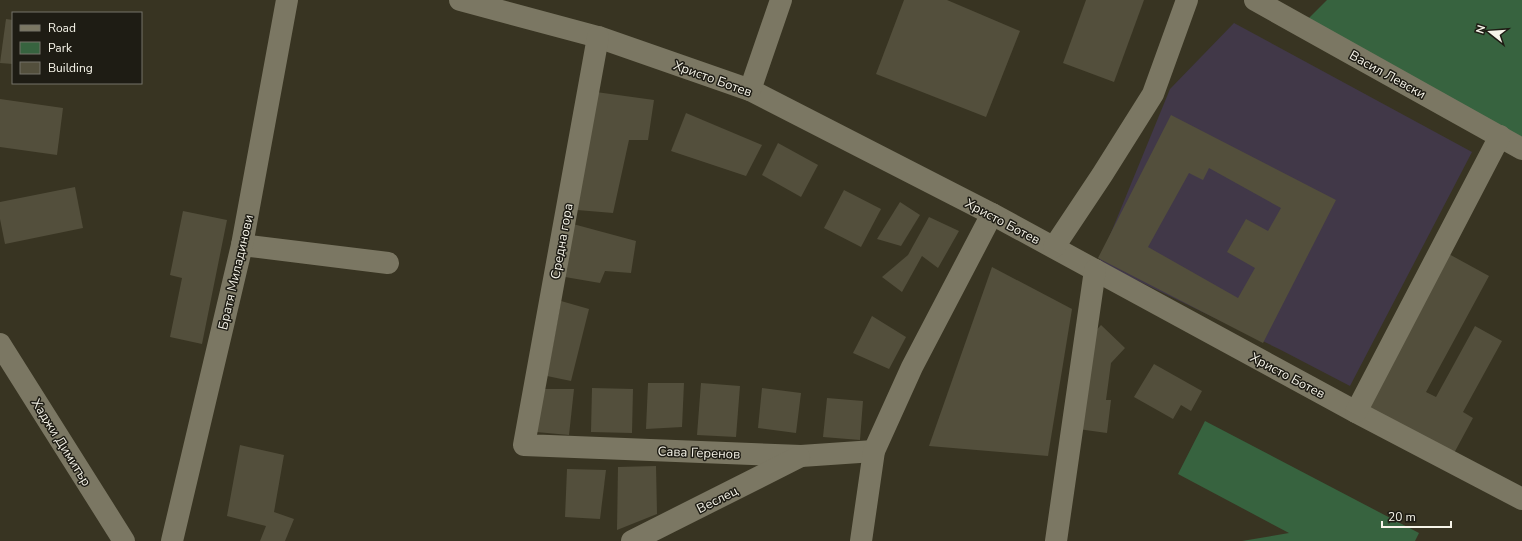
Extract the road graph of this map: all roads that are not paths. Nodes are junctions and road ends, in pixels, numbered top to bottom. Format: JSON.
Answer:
{"nodes":[{"id":1,"x":287,"y":0,"type":"edge"},
{"id":2,"x":460,"y":0,"type":"edge"},
{"id":3,"x":781,"y":0,"type":"edge"},
{"id":4,"x":1187,"y":0,"type":"edge"},
{"id":5,"x":1259,"y":1,"type":"edge"},
{"id":6,"x":598,"y":37,"type":"junction"},
{"id":7,"x":750,"y":90,"type":"junction"},
{"id":8,"x":1500,"y":136,"type":"junction"},
{"id":9,"x":1522,"y":149,"type":"edge"},
{"id":10,"x":992,"y":214,"type":"junction"},
{"id":11,"x":242,"y":245,"type":"junction"},
{"id":12,"x":1054,"y":248,"type":"junction"},
{"id":13,"x":388,"y":263,"type":"dead end"},
{"id":14,"x":1095,"y":270,"type":"junction"},
{"id":15,"x":0,"y":344,"type":"edge"},
{"id":16,"x":1356,"y":412,"type":"junction"},
{"id":17,"x":524,"y":445,"type":"joint"},
{"id":18,"x":874,"y":451,"type":"junction"},
{"id":19,"x":802,"y":456,"type":"junction"},
{"id":20,"x":1522,"y":499,"type":"edge"},
{"id":21,"x":124,"y":541,"type":"edge"},
{"id":22,"x":172,"y":541,"type":"edge"},
{"id":23,"x":632,"y":541,"type":"edge"},
{"id":24,"x":861,"y":541,"type":"edge"},
{"id":25,"x":1056,"y":541,"type":"edge"}],
"edges":[{"from":1,"to":11,"type":"street","name":"Братя Миладинови"},
{"from":2,"to":6,"type":"street","name":"Христо Ботев"},
{"from":3,"to":7,"type":"street"},
{"from":4,"to":12,"type":"street"},
{"from":5,"to":8,"type":"street","name":"Васил Левски"},
{"from":6,"to":7,"type":"street","name":"Христо Ботев"},
{"from":6,"to":17,"type":"street","name":"Средна гора"},
{"from":7,"to":10,"type":"street","name":"Христо Ботев"},
{"from":8,"to":9,"type":"street","name":"Васил Левски"},
{"from":8,"to":16,"type":"street"},
{"from":10,"to":12,"type":"street","name":"Христо Ботев"},
{"from":10,"to":18,"type":"street"},
{"from":11,"to":13,"type":"street"},
{"from":11,"to":22,"type":"street","name":"Братя Миладинови"},
{"from":12,"to":14,"type":"street","name":"Христо Ботев"},
{"from":14,"to":16,"type":"street","name":"Христо Ботев"},
{"from":14,"to":25,"type":"street"},
{"from":15,"to":21,"type":"street","name":"Хаджи Димитър"},
{"from":16,"to":20,"type":"street","name":"Христо Ботев"},
{"from":17,"to":19,"type":"street","name":"Сава Геренов"},
{"from":18,"to":19,"type":"street","name":"Сава Геренов"},
{"from":18,"to":24,"type":"street"},
{"from":19,"to":23,"type":"street","name":"Веслец"}]}
